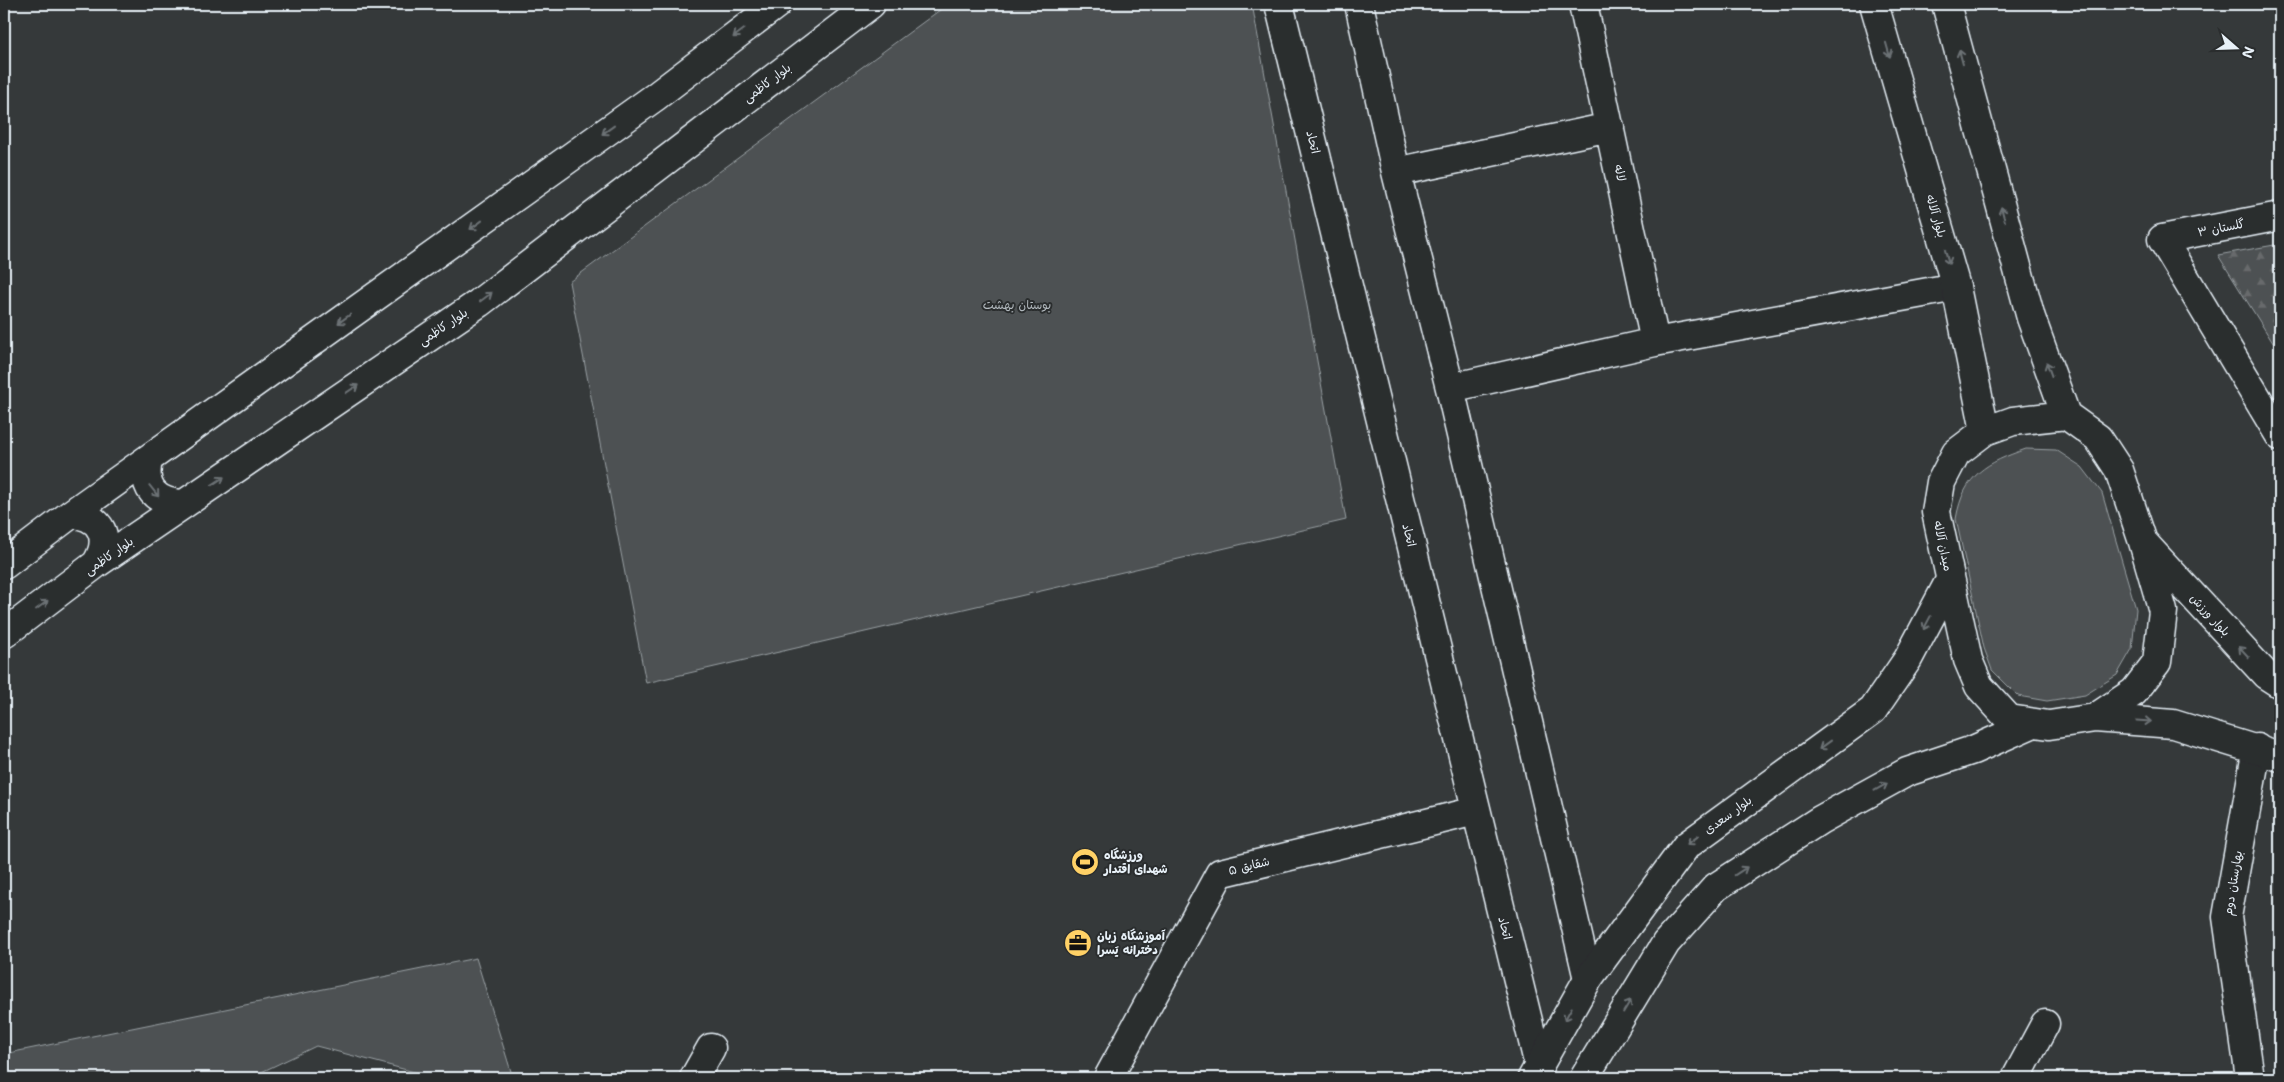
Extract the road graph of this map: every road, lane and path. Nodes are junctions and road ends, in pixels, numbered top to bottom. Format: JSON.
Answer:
{"nodes":[{"id":1,"x":778,"y":4,"type":"edge"},
{"id":2,"x":871,"y":4,"type":"edge"},
{"id":3,"x":1279,"y":4,"type":"edge"},
{"id":4,"x":1359,"y":4,"type":"edge"},
{"id":5,"x":1583,"y":4,"type":"edge"},
{"id":6,"x":1874,"y":4,"type":"edge"},
{"id":7,"x":1946,"y":4,"type":"edge"},
{"id":8,"x":1610,"y":127,"type":"junction"},
{"id":9,"x":1396,"y":172,"type":"junction"},
{"id":10,"x":2280,"y":216,"type":"edge"},
{"id":11,"x":1956,"y":287,"type":"junction"},
{"id":12,"x":1655,"y":342,"type":"junction"},
{"id":13,"x":1450,"y":388,"type":"junction"},
{"id":14,"x":2066,"y":415,"type":"junction"},
{"id":15,"x":1985,"y":430,"type":"junction"},
{"id":16,"x":2280,"y":436,"type":"edge"},
{"id":17,"x":148,"y":460,"type":"junction"},
{"id":18,"x":184,"y":504,"type":"junction"},
{"id":19,"x":71,"y":514,"type":"junction"},
{"id":20,"x":2143,"y":542,"type":"junction"},
{"id":21,"x":96,"y":564,"type":"junction"},
{"id":22,"x":4,"y":565,"type":"edge"},
{"id":23,"x":1950,"y":580,"type":"junction"},
{"id":24,"x":4,"y":634,"type":"edge"},
{"id":25,"x":2280,"y":684,"type":"edge"},
{"id":26,"x":2095,"y":718,"type":"junction"},
{"id":27,"x":2034,"y":723,"type":"junction"},
{"id":28,"x":2269,"y":752,"type":"edge"},
{"id":29,"x":1476,"y":810,"type":"junction"},
{"id":30,"x":1588,"y":979,"type":"junction"},
{"id":31,"x":2045,"y":1024,"type":"dead end"},
{"id":32,"x":711,"y":1048,"type":"dead end"},
{"id":33,"x":1536,"y":1072,"type":"edge"},
{"id":34,"x":1587,"y":1076,"type":"edge"},
{"id":35,"x":694,"y":1078,"type":"edge"},
{"id":36,"x":1108,"y":1078,"type":"edge"},
{"id":37,"x":2016,"y":1078,"type":"edge"},
{"id":38,"x":2250,"y":1078,"type":"edge"}],
"edges":[{"from":1,"to":17,"type":"street","one_way":true},
{"from":18,"to":2,"type":"street","name":"بلوار کاظمی","one_way":true},
{"from":3,"to":29,"type":"street","name":"اتحاد"},
{"from":4,"to":9,"type":"street"},
{"from":5,"to":8,"type":"street","name":"لاله"},
{"from":6,"to":11,"type":"street","name":"بلوار آلاله","one_way":true},
{"from":14,"to":7,"type":"street","one_way":true},
{"from":8,"to":9,"type":"street"},
{"from":8,"to":12,"type":"street","name":"لاله"},
{"from":9,"to":13,"type":"street"},
{"from":10,"to":16,"type":"street","name":"گلستان ۳"},
{"from":11,"to":12,"type":"street"},
{"from":11,"to":15,"type":"street","name":"بلوار آلاله"},
{"from":12,"to":13,"type":"street"},
{"from":13,"to":30,"type":"street"},
{"from":14,"to":15,"type":"street","name":"میدان آلاله"},
{"from":14,"to":20,"type":"street","name":"میدان آلاله"},
{"from":15,"to":23,"type":"street","name":"میدان آلاله"},
{"from":17,"to":18,"type":"street","one_way":true},
{"from":17,"to":19,"type":"street"},
{"from":18,"to":21,"type":"street","name":"بلوار کاظمی"},
{"from":19,"to":21,"type":"street"},
{"from":19,"to":22,"type":"street"},
{"from":25,"to":20,"type":"street","name":"بلوار ورزش","one_way":true},
{"from":20,"to":26,"type":"street","name":"میدان آلاله"},
{"from":24,"to":21,"type":"street","name":"بلوار کاظمی","one_way":true},
{"from":23,"to":27,"type":"street","name":"میدان آلاله"},
{"from":23,"to":30,"type":"street","name":"بلوار سعدی","one_way":true},
{"from":26,"to":27,"type":"street","name":"میدان آلاله"},
{"from":26,"to":28,"type":"street","one_way":true},
{"from":34,"to":27,"type":"street","one_way":true},
{"from":28,"to":38,"type":"street","name":"بهارستان دوم"},
{"from":29,"to":33,"type":"street","name":"اتحاد"},
{"from":29,"to":36,"type":"street","name":"شقایق ۵"},
{"from":30,"to":33,"type":"street","name":"بلوار سعدی","one_way":true},
{"from":31,"to":37,"type":"street"},
{"from":32,"to":35,"type":"street"}]}
